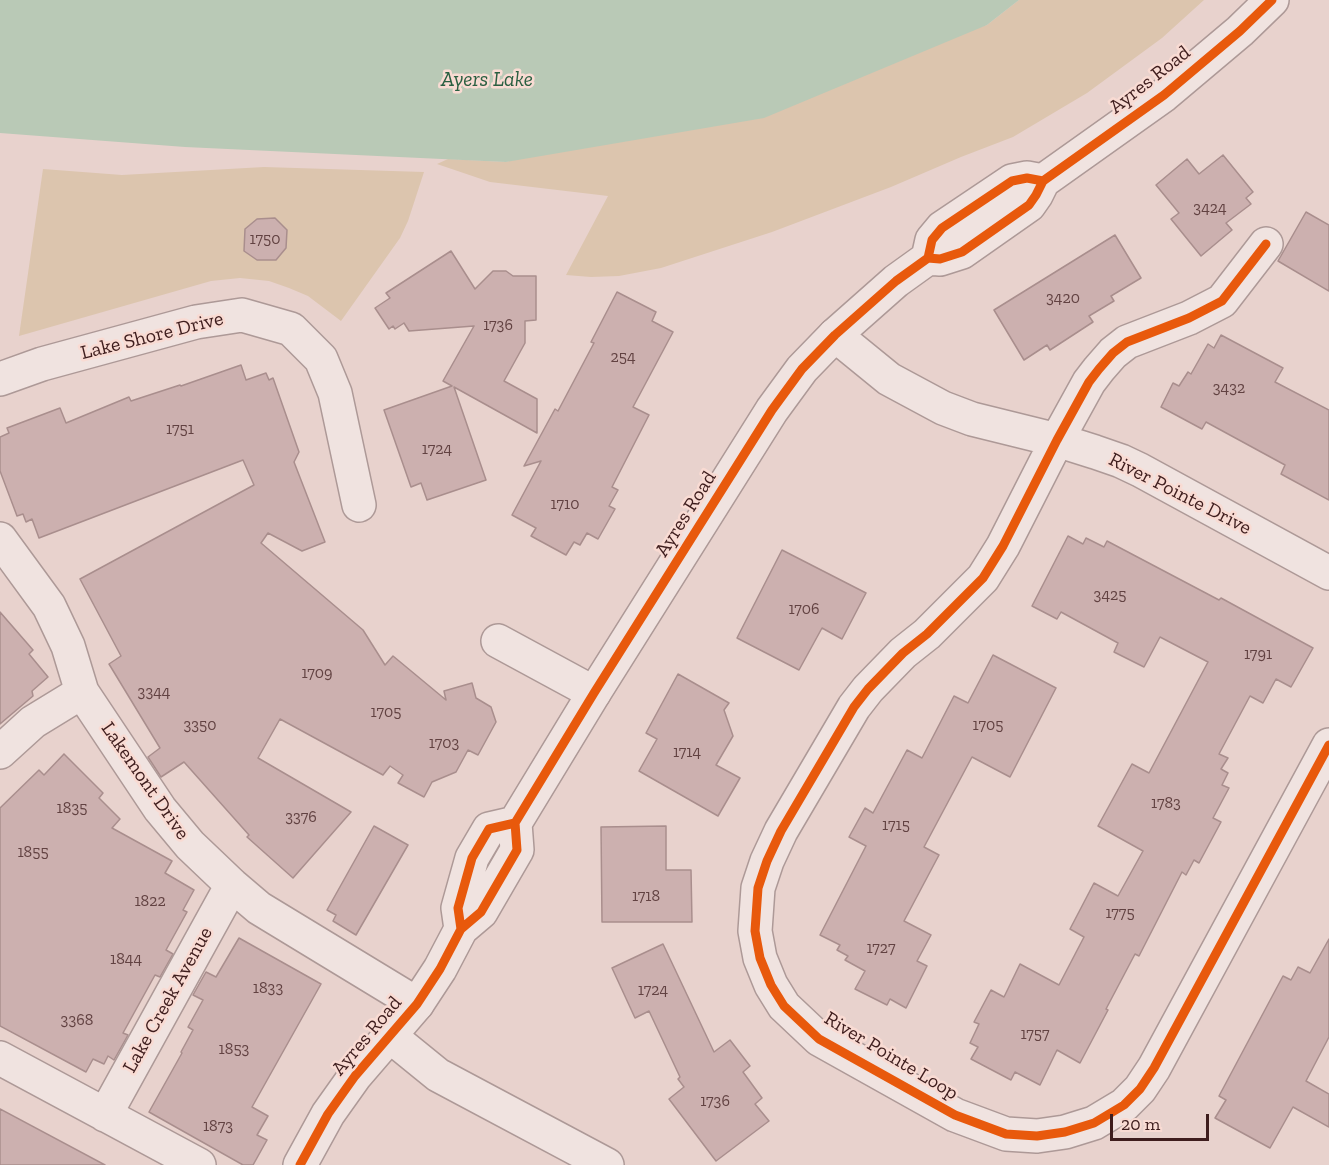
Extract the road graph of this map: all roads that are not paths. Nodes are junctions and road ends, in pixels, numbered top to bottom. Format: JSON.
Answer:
{"nodes":[{"id":1,"x":1272,"y":0,"type":"edge"},
{"id":2,"x":1266,"y":244,"type":"dead end"},
{"id":3,"x":835,"y":335,"type":"junction"},
{"id":4,"x":0,"y":364,"type":"edge"},
{"id":5,"x":42,"y":364,"type":"junction"},
{"id":6,"x":0,"y":379,"type":"edge"},
{"id":7,"x":1057,"y":440,"type":"junction"},
{"id":8,"x":359,"y":505,"type":"dead end"},
{"id":9,"x":0,"y":539,"type":"edge"},
{"id":10,"x":1329,"y":573,"type":"edge"},
{"id":11,"x":498,"y":641,"type":"dead end"},
{"id":12,"x":82,"y":692,"type":"junction"},
{"id":13,"x":594,"y":693,"type":"junction"},
{"id":14,"x":1329,"y":745,"type":"edge"},
{"id":15,"x":0,"y":752,"type":"edge"},
{"id":16,"x":232,"y":885,"type":"junction"},
{"id":17,"x":417,"y":1004,"type":"junction"},
{"id":18,"x":390,"y":1036,"type":"junction"},
{"id":19,"x":0,"y":1058,"type":"edge"},
{"id":20,"x":105,"y":1115,"type":"junction"},
{"id":21,"x":199,"y":1165,"type":"edge"},
{"id":22,"x":300,"y":1165,"type":"edge"},
{"id":23,"x":607,"y":1165,"type":"edge"}],
"edges":[{"from":1,"to":3,"type":"street","name":"Ayres Road"},
{"from":2,"to":7,"type":"street","name":"River Pointe Loop"},
{"from":3,"to":7,"type":"street","name":"River Pointe Drive"},
{"from":3,"to":13,"type":"street","name":"Ayres Road"},
{"from":4,"to":5,"type":"street"},
{"from":5,"to":6,"type":"street","name":"Lake Shore Drive"},
{"from":5,"to":8,"type":"street","name":"Lake Shore Drive"},
{"from":7,"to":10,"type":"street","name":"River Pointe Drive"},
{"from":7,"to":14,"type":"street","name":"River Pointe Loop"},
{"from":9,"to":12,"type":"street","name":"Lakemont Drive"},
{"from":11,"to":13,"type":"street"},
{"from":12,"to":15,"type":"street"},
{"from":12,"to":16,"type":"street","name":"Lakemont Drive"},
{"from":13,"to":17,"type":"street","name":"Ayres Road"},
{"from":16,"to":17,"type":"street","name":"Lakemont Drive"},
{"from":16,"to":20,"type":"street","name":"Lake Creek Avenue"},
{"from":17,"to":18,"type":"street","name":"Ayres Road"},
{"from":18,"to":22,"type":"street","name":"Ayres Road"},
{"from":18,"to":23,"type":"street"},
{"from":19,"to":20,"type":"street"},
{"from":20,"to":21,"type":"street"}]}
